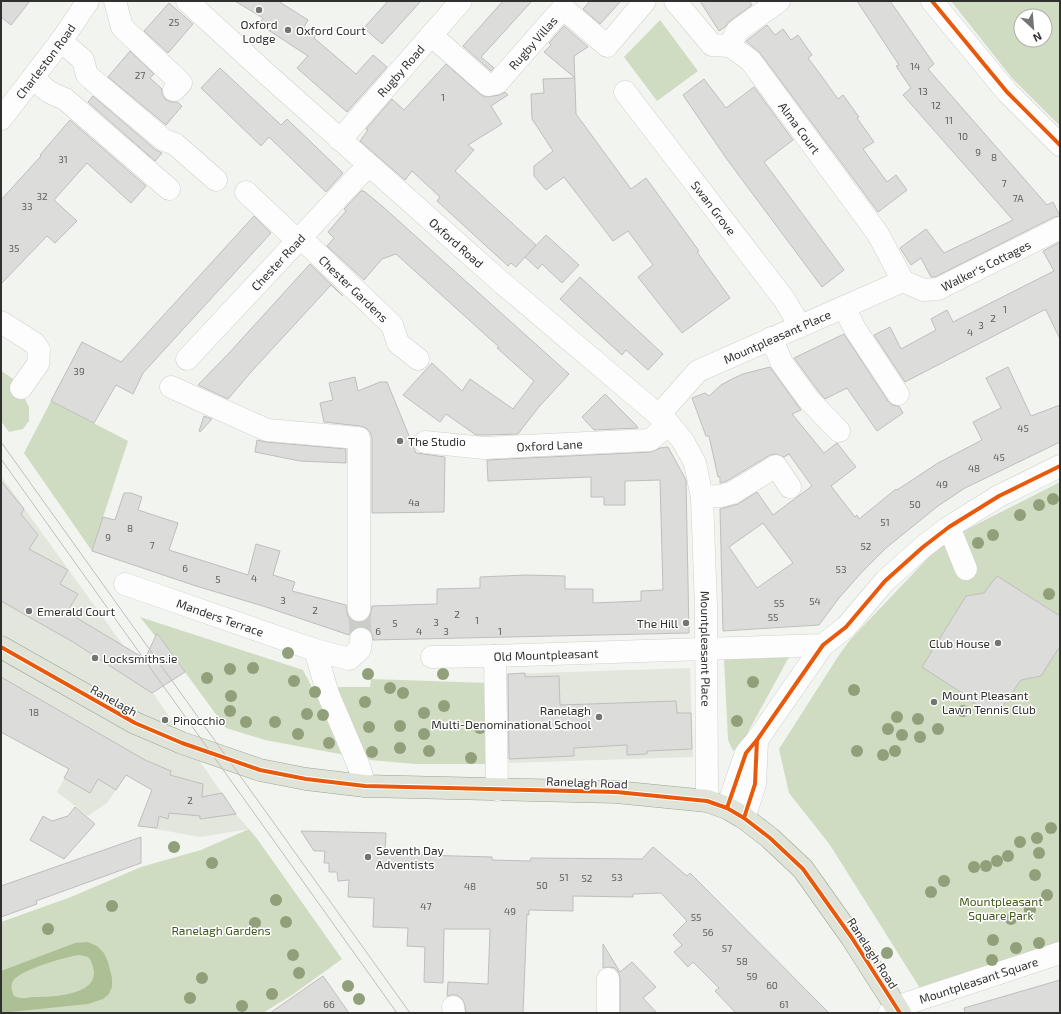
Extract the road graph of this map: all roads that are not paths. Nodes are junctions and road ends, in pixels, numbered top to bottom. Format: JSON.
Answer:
{"nodes":[{"id":1,"x":88,"y":1,"type":"edge"},
{"id":2,"x":115,"y":1,"type":"edge"},
{"id":3,"x":187,"y":1,"type":"edge"},
{"id":4,"x":461,"y":1,"type":"edge"},
{"id":5,"x":645,"y":1,"type":"edge"},
{"id":6,"x":675,"y":1,"type":"edge"},
{"id":7,"x":779,"y":1,"type":"edge"},
{"id":8,"x":932,"y":1,"type":"edge"},
{"id":9,"x":566,"y":4,"type":"edge"},
{"id":10,"x":431,"y":35,"type":"junction"},
{"id":11,"x":61,"y":41,"type":"junction"},
{"id":12,"x":730,"y":46,"type":"junction"},
{"id":13,"x":34,"y":76,"type":"junction"},
{"id":14,"x":174,"y":90,"type":"dead end"},
{"id":15,"x":625,"y":92,"type":"dead end"},
{"id":16,"x":1,"y":119,"type":"edge"},
{"id":17,"x":340,"y":140,"type":"junction"},
{"id":18,"x":1060,"y":145,"type":"edge"},
{"id":19,"x":370,"y":166,"type":"junction"},
{"id":20,"x":216,"y":180,"type":"dead end"},
{"id":21,"x":169,"y":189,"type":"dead end"},
{"id":22,"x":246,"y":192,"type":"dead end"},
{"id":23,"x":1060,"y":228,"type":"edge"},
{"id":24,"x":299,"y":239,"type":"junction"},
{"id":25,"x":903,"y":281,"type":"junction"},
{"id":26,"x":844,"y":307,"type":"junction"},
{"id":27,"x":1,"y":322,"type":"edge"},
{"id":28,"x":800,"y":326,"type":"junction"},
{"id":29,"x":771,"y":338,"type":"junction"},
{"id":30,"x":187,"y":359,"type":"dead end"},
{"id":31,"x":418,"y":360,"type":"dead end"},
{"id":32,"x":171,"y":387,"type":"dead end"},
{"id":33,"x":21,"y":388,"type":"dead end"},
{"id":34,"x":898,"y":394,"type":"dead end"},
{"id":35,"x":664,"y":419,"type":"junction"},
{"id":36,"x":839,"y":431,"type":"dead end"},
{"id":37,"x":425,"y":442,"type":"dead end"},
{"id":38,"x":1060,"y":466,"type":"edge"},
{"id":39,"x":790,"y":487,"type":"dead end"},
{"id":40,"x":702,"y":497,"type":"junction"},
{"id":41,"x":949,"y":527,"type":"junction"},
{"id":42,"x":966,"y":569,"type":"dead end"},
{"id":43,"x":125,"y":584,"type":"dead end"},
{"id":44,"x":360,"y":610,"type":"tunnel mouth"},
{"id":45,"x":361,"y":639,"type":"tunnel mouth"},
{"id":46,"x":823,"y":645,"type":"junction"},
{"id":47,"x":1,"y":647,"type":"edge"},
{"id":48,"x":706,"y":649,"type":"junction"},
{"id":49,"x":315,"y":650,"type":"junction"},
{"id":50,"x":495,"y":656,"type":"junction"},
{"id":51,"x":432,"y":657,"type":"dead end"},
{"id":52,"x":224,"y":758,"type":"joint"},
{"id":53,"x":365,"y":786,"type":"junction"},
{"id":54,"x":496,"y":790,"type":"junction"},
{"id":55,"x":707,"y":801,"type":"junction"},
{"id":56,"x":736,"y":813,"type":"junction"},
{"id":57,"x":1060,"y":953,"type":"edge"},
{"id":58,"x":608,"y":979,"type":"dead end"},
{"id":59,"x":895,"y":1011,"type":"edge"},
{"id":60,"x":608,"y":1013,"type":"edge"}],
"edges":[{"from":1,"to":11,"type":"street","name":"Charleston Road"},
{"from":2,"to":14,"type":"street"},
{"from":3,"to":17,"type":"street","name":"Oxford Road"},
{"from":4,"to":10,"type":"street","name":"Rugby Road"},
{"from":5,"to":9,"type":"street","name":"Rugby Villas"},
{"from":6,"to":12,"type":"street","name":"Alma Court"},
{"from":7,"to":12,"type":"street"},
{"from":8,"to":18,"type":"street"},
{"from":9,"to":10,"type":"street","name":"Rugby Villas"},
{"from":10,"to":17,"type":"street","name":"Rugby Road"},
{"from":11,"to":13,"type":"street","name":"Charleston Road"},
{"from":11,"to":20,"type":"street"},
{"from":12,"to":25,"type":"street","name":"Alma Court"},
{"from":13,"to":16,"type":"street","name":"Charleston Road"},
{"from":13,"to":21,"type":"street"},
{"from":15,"to":28,"type":"street","name":"Swan Grove"},
{"from":17,"to":19,"type":"street","name":"Oxford Road"},
{"from":19,"to":24,"type":"street","name":"Chester Road"},
{"from":19,"to":35,"type":"street","name":"Oxford Road"},
{"from":22,"to":24,"type":"street","name":"Chester Gardens"},
{"from":23,"to":25,"type":"street","name":"Walker's Cottages"},
{"from":24,"to":30,"type":"street","name":"Chester Road"},
{"from":24,"to":31,"type":"street","name":"Chester Gardens"},
{"from":25,"to":26,"type":"street"},
{"from":26,"to":28,"type":"street","name":"Mountpleasant Place"},
{"from":26,"to":34,"type":"street"},
{"from":27,"to":33,"type":"street"},
{"from":28,"to":29,"type":"street","name":"Mountpleasant Place"},
{"from":29,"to":35,"type":"street","name":"Mountpleasant Place"},
{"from":29,"to":36,"type":"street"},
{"from":32,"to":44,"type":"street"},
{"from":35,"to":37,"type":"street","name":"Oxford Lane"},
{"from":35,"to":40,"type":"street","name":"Oxford Road"},
{"from":38,"to":41,"type":"street"},
{"from":39,"to":40,"type":"street"},
{"from":40,"to":48,"type":"street","name":"Mountpleasant Place"},
{"from":41,"to":42,"type":"street"},
{"from":41,"to":46,"type":"street"},
{"from":43,"to":49,"type":"street","name":"Manders Terrace"},
{"from":45,"to":49,"type":"street","name":"Manders Terrace"},
{"from":46,"to":48,"type":"street"},
{"from":46,"to":56,"type":"street"},
{"from":47,"to":52,"type":"main road","name":"Ranelagh"},
{"from":48,"to":50,"type":"street","name":"Old Mountpleasant"},
{"from":48,"to":55,"type":"street","name":"Mountpleasant Place"},
{"from":49,"to":53,"type":"street"},
{"from":50,"to":51,"type":"street"},
{"from":50,"to":54,"type":"street","name":"Old Mountpleasant"},
{"from":52,"to":53,"type":"main road","name":"Ranelagh Road"},
{"from":53,"to":54,"type":"main road","name":"Ranelagh Road"},
{"from":54,"to":55,"type":"main road","name":"Ranelagh Road"},
{"from":55,"to":56,"type":"main road","name":"Ranelagh Road"},
{"from":56,"to":59,"type":"main road","name":"Ranelagh Road"},
{"from":57,"to":59,"type":"street","name":"Mountpleasant Square"},
{"from":58,"to":60,"type":"street"}]}
